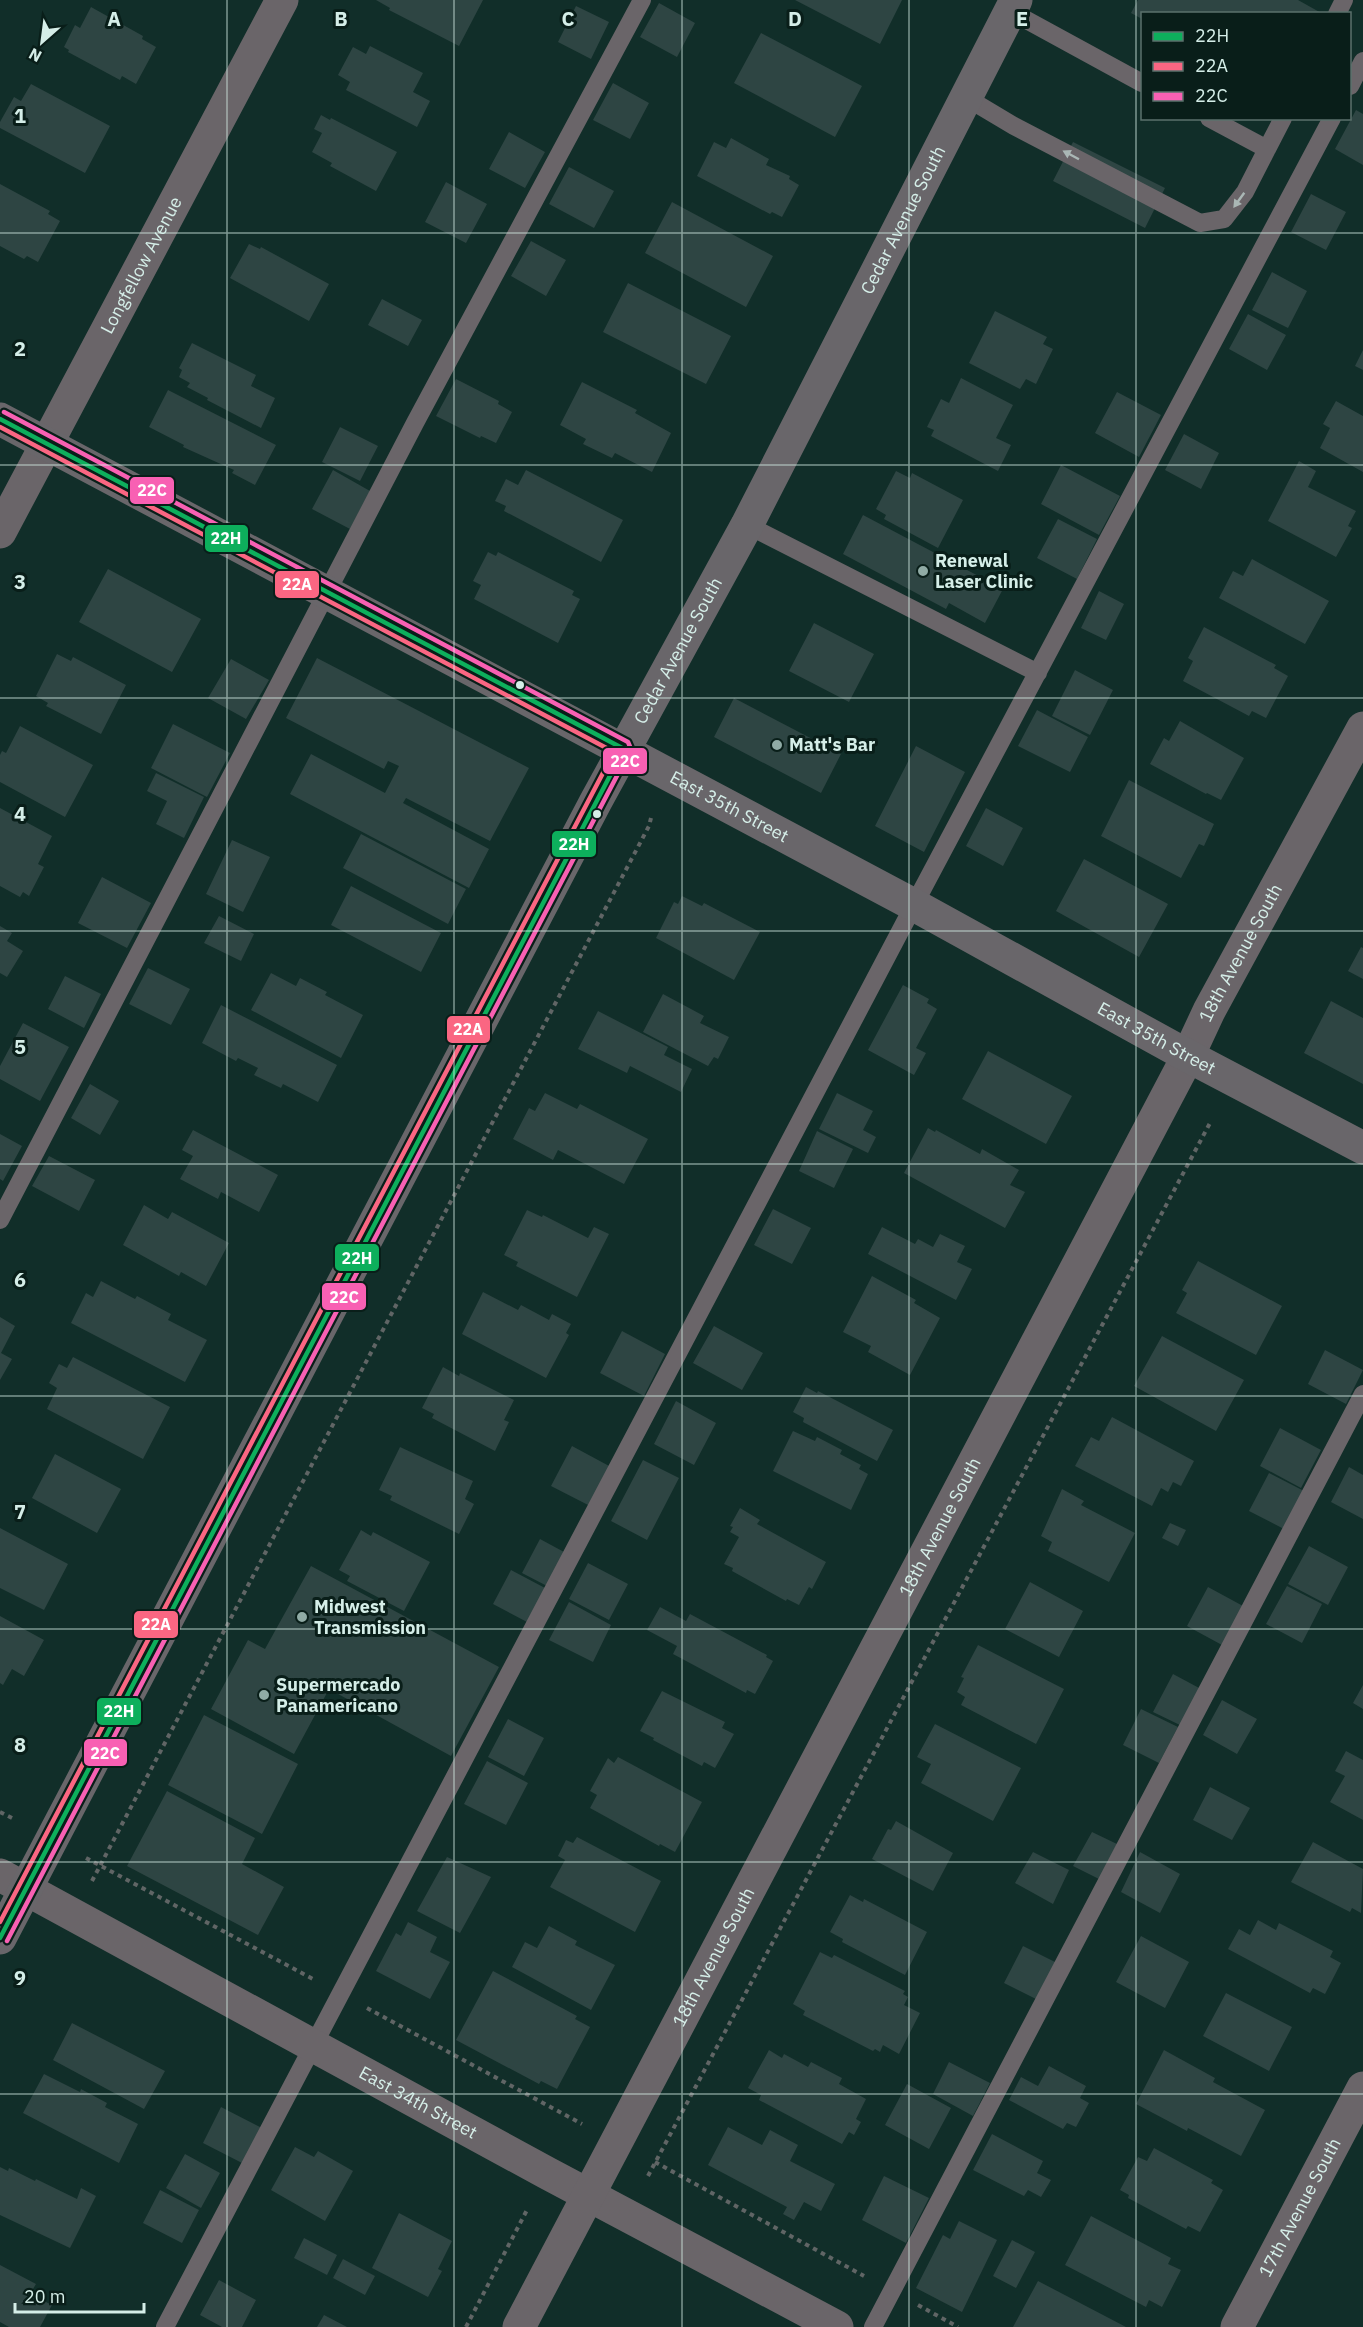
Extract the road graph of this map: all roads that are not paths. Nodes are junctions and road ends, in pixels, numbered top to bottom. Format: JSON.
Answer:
{"nodes":[{"id":1,"x":282,"y":0,"type":"edge"},
{"id":2,"x":642,"y":0,"type":"edge"},
{"id":3,"x":1013,"y":6,"type":"edge"},
{"id":4,"x":1363,"y":61,"type":"edge"},
{"id":5,"x":1141,"y":82,"type":"edge"},
{"id":6,"x":1351,"y":84,"type":"edge"},
{"id":7,"x":967,"y":98,"type":"junction"},
{"id":8,"x":1213,"y":120,"type":"edge"},
{"id":9,"x":1282,"y":120,"type":"edge"},
{"id":10,"x":1331,"y":120,"type":"edge"},
{"id":11,"x":1268,"y":149,"type":"junction"},
{"id":12,"x":0,"y":418,"type":"edge"},
{"id":13,"x":47,"y":444,"type":"junction"},
{"id":14,"x":747,"y":525,"type":"junction"},
{"id":15,"x":0,"y":532,"type":"edge"},
{"id":16,"x":327,"y":592,"type":"junction"},
{"id":17,"x":1038,"y":673,"type":"junction"},
{"id":18,"x":1363,"y":728,"type":"edge"},
{"id":19,"x":624,"y":749,"type":"junction"},
{"id":20,"x":914,"y":904,"type":"junction"},
{"id":21,"x":1188,"y":1056,"type":"junction"},
{"id":22,"x":1363,"y":1148,"type":"edge"},
{"id":23,"x":0,"y":1220,"type":"edge"},
{"id":24,"x":1363,"y":1394,"type":"edge"},
{"id":25,"x":12,"y":1882,"type":"edge"},
{"id":26,"x":0,"y":1938,"type":"edge"},
{"id":27,"x":313,"y":2045,"type":"junction"},
{"id":28,"x":1363,"y":2088,"type":"edge"},
{"id":29,"x":588,"y":2195,"type":"junction"},
{"id":30,"x":165,"y":2327,"type":"edge"},
{"id":31,"x":519,"y":2327,"type":"edge"},
{"id":32,"x":837,"y":2327,"type":"edge"},
{"id":33,"x":873,"y":2327,"type":"edge"},
{"id":34,"x":1237,"y":2327,"type":"edge"}],
"edges":[{"from":1,"to":13,"type":"street","name":"Longfellow Avenue"},
{"from":2,"to":16,"type":"lane"},
{"from":3,"to":5,"type":"lane"},
{"from":3,"to":7,"type":"main road","name":"Cedar Avenue South"},
{"from":4,"to":6,"type":"lane"},
{"from":11,"to":7,"type":"lane","one_way":true},
{"from":7,"to":14,"type":"main road","name":"Cedar Avenue South"},
{"from":8,"to":11,"type":"lane"},
{"from":9,"to":11,"type":"lane"},
{"from":10,"to":17,"type":"lane"},
{"from":12,"to":13,"type":"main road","name":"East 35th Street"},
{"from":13,"to":15,"type":"street","name":"Longfellow Avenue"},
{"from":13,"to":16,"type":"main road","name":"East 35th Street"},
{"from":14,"to":17,"type":"lane"},
{"from":14,"to":19,"type":"main road","name":"Cedar Avenue South"},
{"from":16,"to":19,"type":"main road","name":"East 35th Street"},
{"from":16,"to":23,"type":"lane"},
{"from":17,"to":20,"type":"lane"},
{"from":18,"to":21,"type":"street","name":"18th Avenue South"},
{"from":19,"to":20,"type":"main road","name":"East 35th Street"},
{"from":19,"to":25,"type":"main road","name":"Cedar Avenue South"},
{"from":20,"to":21,"type":"main road","name":"East 35th Street"},
{"from":20,"to":27,"type":"lane"},
{"from":21,"to":22,"type":"main road","name":"East 35th Street"},
{"from":21,"to":29,"type":"street","name":"18th Avenue South"},
{"from":24,"to":33,"type":"lane"},
{"from":25,"to":26,"type":"main road","name":"Cedar Avenue South"},
{"from":25,"to":27,"type":"street","name":"East 34th Street"},
{"from":27,"to":29,"type":"street","name":"East 34th Street"},
{"from":27,"to":30,"type":"lane"},
{"from":28,"to":34,"type":"street","name":"17th Avenue South"},
{"from":29,"to":31,"type":"street","name":"18th Avenue South"},
{"from":29,"to":32,"type":"street","name":"East 34th Street"}]}
